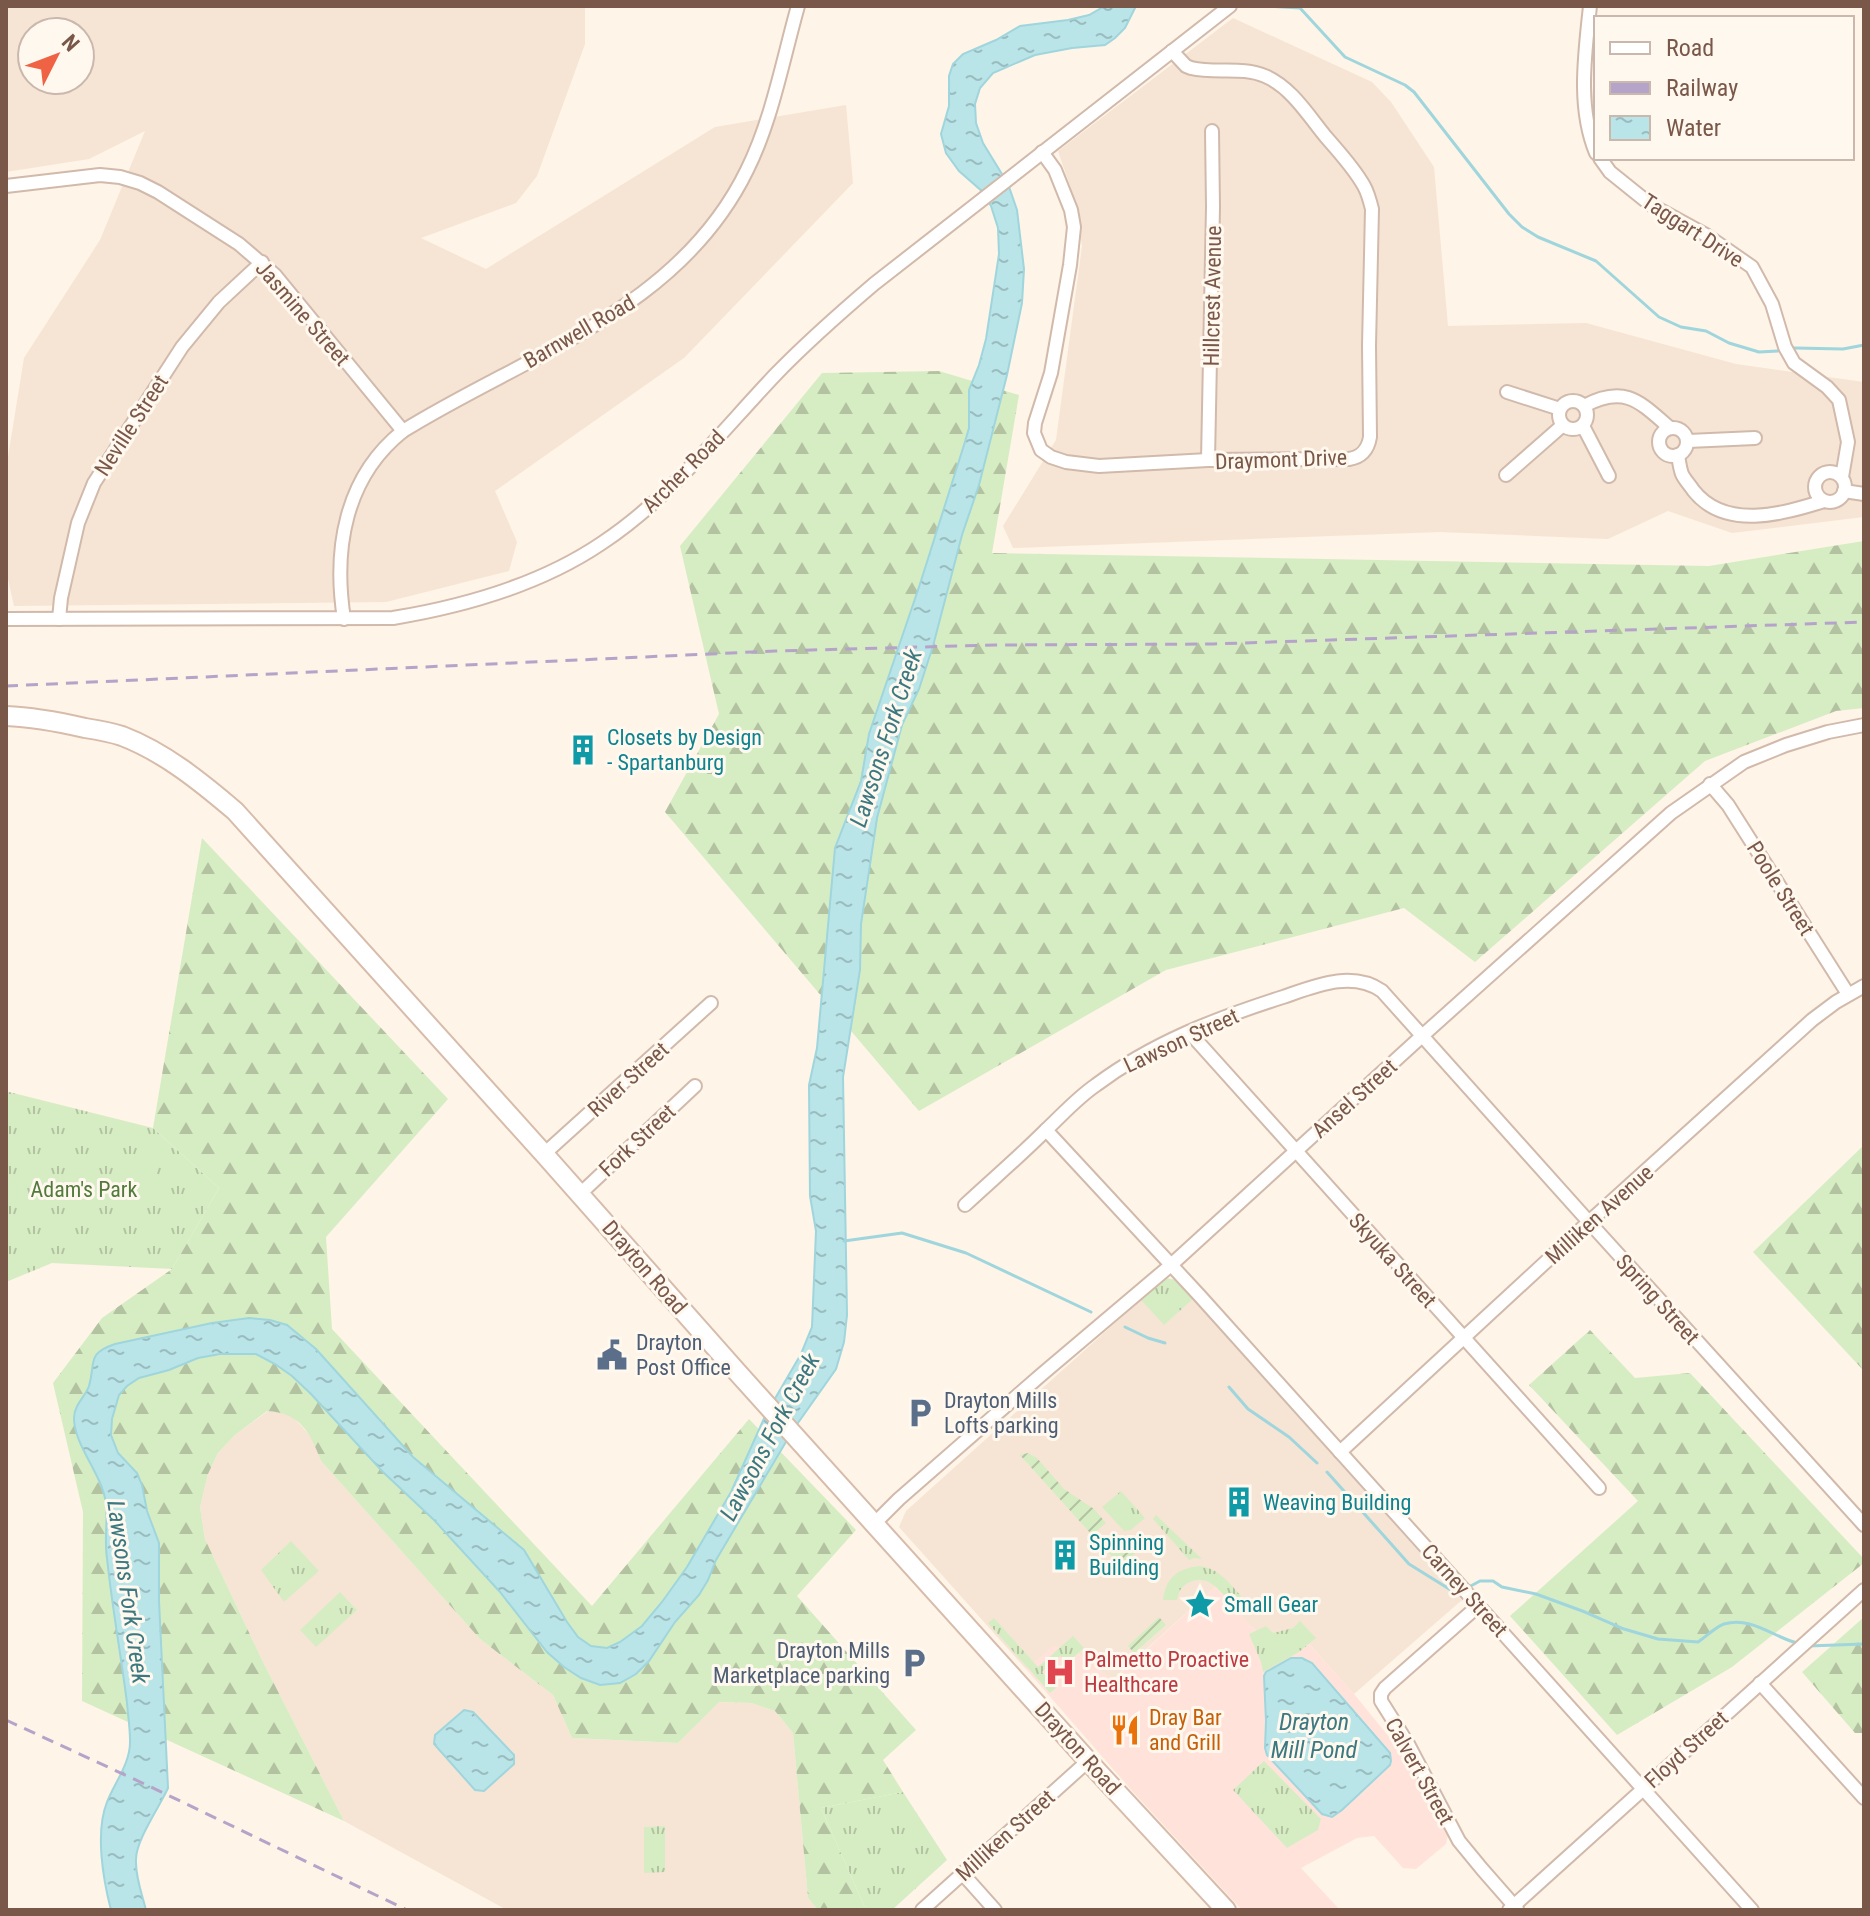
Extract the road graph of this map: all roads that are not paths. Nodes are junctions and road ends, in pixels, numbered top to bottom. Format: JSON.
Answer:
{"nodes":[{"id":1,"x":798,"y":6,"type":"edge"},
{"id":2,"x":1230,"y":6,"type":"edge"},
{"id":3,"x":1590,"y":6,"type":"edge"},
{"id":4,"x":1172,"y":51,"type":"junction"},
{"id":5,"x":1212,"y":131,"type":"dead end"},
{"id":6,"x":1594,"y":147,"type":"edge"},
{"id":7,"x":1042,"y":152,"type":"junction"},
{"id":8,"x":1601,"y":160,"type":"edge"},
{"id":9,"x":6,"y":186,"type":"edge"},
{"id":10,"x":262,"y":262,"type":"junction"},
{"id":11,"x":1507,"y":392,"type":"dead end"},
{"id":12,"x":1584,"y":406,"type":"junction"},
{"id":13,"x":1560,"y":409,"type":"junction"},
{"id":14,"x":1563,"y":425,"type":"junction"},
{"id":15,"x":1583,"y":426,"type":"junction"},
{"id":16,"x":1670,"y":428,"type":"junction"},
{"id":17,"x":403,"y":431,"type":"junction"},
{"id":18,"x":1755,"y":438,"type":"dead end"},
{"id":19,"x":1688,"y":441,"type":"junction"},
{"id":20,"x":1678,"y":455,"type":"junction"},
{"id":21,"x":1208,"y":460,"type":"junction"},
{"id":22,"x":1506,"y":475,"type":"dead end"},
{"id":23,"x":1609,"y":476,"type":"dead end"},
{"id":24,"x":1842,"y":477,"type":"junction"},
{"id":25,"x":1844,"y":491,"type":"junction"},
{"id":26,"x":1864,"y":494,"type":"edge"},
{"id":27,"x":1824,"y":501,"type":"junction"},
{"id":28,"x":6,"y":619,"type":"edge"},
{"id":29,"x":59,"y":619,"type":"junction"},
{"id":30,"x":344,"y":619,"type":"junction"},
{"id":31,"x":6,"y":716,"type":"edge"},
{"id":32,"x":1864,"y":725,"type":"edge"},
{"id":33,"x":1710,"y":784,"type":"junction"},
{"id":34,"x":1864,"y":986,"type":"edge"},
{"id":35,"x":1848,"y":994,"type":"junction"},
{"id":36,"x":711,"y":1003,"type":"dead end"},
{"id":37,"x":1189,"y":1032,"type":"junction"},
{"id":38,"x":1422,"y":1036,"type":"junction"},
{"id":39,"x":695,"y":1086,"type":"dead end"},
{"id":40,"x":1046,"y":1130,"type":"junction"},
{"id":41,"x":1295,"y":1152,"type":"junction"},
{"id":42,"x":544,"y":1154,"type":"junction"},
{"id":43,"x":580,"y":1194,"type":"junction"},
{"id":44,"x":965,"y":1205,"type":"dead end"},
{"id":45,"x":1589,"y":1222,"type":"junction"},
{"id":46,"x":1171,"y":1265,"type":"junction"},
{"id":47,"x":1464,"y":1339,"type":"junction"},
{"id":48,"x":1340,"y":1452,"type":"junction"},
{"id":49,"x":1599,"y":1488,"type":"dead end"},
{"id":50,"x":874,"y":1524,"type":"junction"},
{"id":51,"x":1864,"y":1525,"type":"edge"},
{"id":52,"x":1864,"y":1590,"type":"edge"},
{"id":53,"x":1474,"y":1601,"type":"junction"},
{"id":54,"x":1760,"y":1683,"type":"junction"},
{"id":55,"x":1088,"y":1761,"type":"junction"},
{"id":56,"x":1643,"y":1789,"type":"junction"},
{"id":57,"x":1864,"y":1798,"type":"edge"},
{"id":58,"x":962,"y":1873,"type":"junction"},
{"id":59,"x":1514,"y":1908,"type":"edge"},
{"id":60,"x":922,"y":1910,"type":"edge"},
{"id":61,"x":995,"y":1910,"type":"edge"},
{"id":62,"x":1226,"y":1910,"type":"edge"},
{"id":63,"x":1752,"y":1910,"type":"edge"}],
"edges":[{"from":1,"to":17,"type":"street","name":"Barnwell Road"},
{"from":2,"to":4,"type":"street","name":"Archer Road"},
{"from":3,"to":6,"type":"street"},
{"from":4,"to":7,"type":"street","name":"Archer Road"},
{"from":4,"to":21,"type":"street","name":"Draymont Drive"},
{"from":5,"to":21,"type":"street","name":"Hillcrest Avenue"},
{"from":7,"to":21,"type":"street","name":"Draymont Drive"},
{"from":7,"to":30,"type":"street","name":"Archer Road"},
{"from":8,"to":24,"type":"street","name":"Taggart Drive"},
{"from":9,"to":10,"type":"street","name":"Jasmine Street"},
{"from":10,"to":17,"type":"street","name":"Jasmine Street"},
{"from":10,"to":29,"type":"street","name":"Neville Street"},
{"from":11,"to":13,"type":"street"},
{"from":12,"to":13,"type":"street"},
{"from":12,"to":15,"type":"street"},
{"from":12,"to":16,"type":"street"},
{"from":13,"to":14,"type":"street"},
{"from":14,"to":15,"type":"street"},
{"from":14,"to":22,"type":"street"},
{"from":15,"to":23,"type":"street"},
{"from":16,"to":19,"type":"street"},
{"from":16,"to":20,"type":"street"},
{"from":17,"to":30,"type":"street","name":"Barnwell Road"},
{"from":18,"to":19,"type":"street"},
{"from":19,"to":20,"type":"street"},
{"from":20,"to":27,"type":"street"},
{"from":24,"to":25,"type":"street"},
{"from":24,"to":27,"type":"street"},
{"from":25,"to":26,"type":"street"},
{"from":25,"to":27,"type":"street"},
{"from":28,"to":29,"type":"street","name":"Archer Road"},
{"from":29,"to":30,"type":"street","name":"Archer Road"},
{"from":31,"to":42,"type":"main road","name":"Drayton Road"},
{"from":32,"to":33,"type":"street","name":"Ansel Street"},
{"from":33,"to":35,"type":"street","name":"Poole Street"},
{"from":33,"to":38,"type":"street","name":"Ansel Street"},
{"from":34,"to":35,"type":"street","name":"Milliken Avenue"},
{"from":35,"to":45,"type":"street","name":"Milliken Avenue"},
{"from":36,"to":42,"type":"street","name":"River Street"},
{"from":37,"to":38,"type":"street","name":"Lawson Street"},
{"from":37,"to":40,"type":"street","name":"Lawson Street"},
{"from":37,"to":41,"type":"street","name":"Skyuka Street"},
{"from":38,"to":41,"type":"street","name":"Ansel Street"},
{"from":38,"to":45,"type":"street","name":"Spring Street"},
{"from":39,"to":43,"type":"street","name":"Fork Street"},
{"from":40,"to":44,"type":"street","name":"Lawson Street"},
{"from":40,"to":46,"type":"street","name":"Carney Street"},
{"from":41,"to":46,"type":"street","name":"Ansel Street"},
{"from":41,"to":47,"type":"street","name":"Skyuka Street"},
{"from":42,"to":43,"type":"main road","name":"Drayton Road"},
{"from":43,"to":50,"type":"main road","name":"Drayton Road"},
{"from":45,"to":47,"type":"street","name":"Milliken Avenue"},
{"from":45,"to":51,"type":"street","name":"Spring Street"},
{"from":46,"to":48,"type":"street","name":"Carney Street"},
{"from":46,"to":50,"type":"street","name":"Ansel Street"},
{"from":47,"to":48,"type":"street","name":"Milliken Avenue"},
{"from":47,"to":49,"type":"street","name":"Skyuka Street"},
{"from":48,"to":53,"type":"street","name":"Carney Street"},
{"from":50,"to":55,"type":"main road","name":"Drayton Road"},
{"from":52,"to":54,"type":"street","name":"Floyd Street"},
{"from":53,"to":56,"type":"street","name":"Carney Street"},
{"from":53,"to":59,"type":"street","name":"Calvert Street"},
{"from":54,"to":56,"type":"street","name":"Floyd Street"},
{"from":54,"to":57,"type":"street"},
{"from":55,"to":58,"type":"street","name":"Milliken Street"},
{"from":55,"to":62,"type":"main road","name":"Drayton Road"},
{"from":56,"to":59,"type":"street","name":"Floyd Street"},
{"from":56,"to":63,"type":"street","name":"Carney Street"},
{"from":58,"to":60,"type":"street","name":"Milliken Street"},
{"from":58,"to":61,"type":"street"}]}
